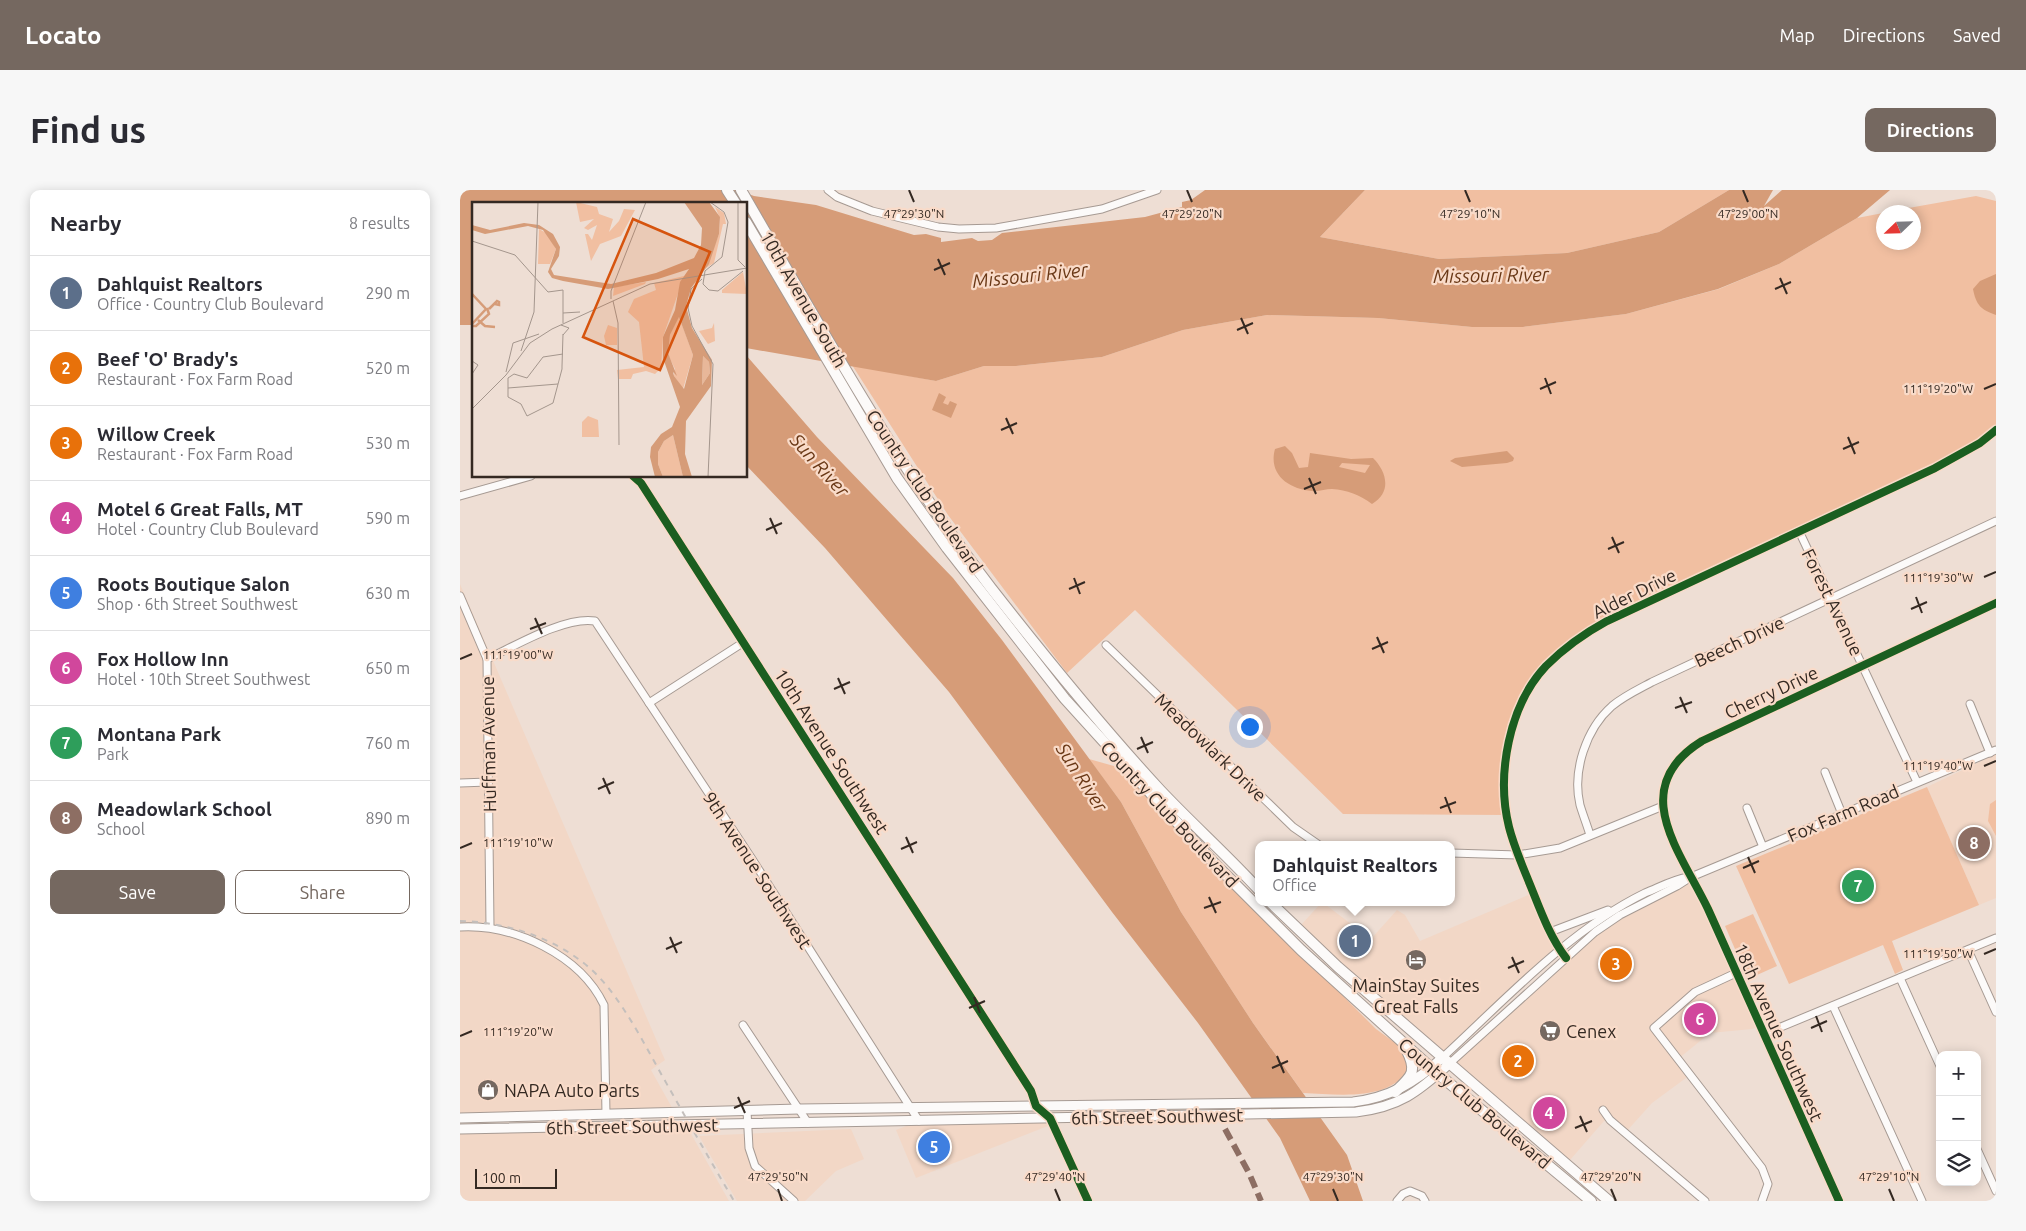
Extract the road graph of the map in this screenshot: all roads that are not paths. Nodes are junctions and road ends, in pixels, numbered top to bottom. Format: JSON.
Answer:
{"nodes":[{"id":1,"x":728,"y":190,"type":"edge"},
{"id":2,"x":741,"y":190,"type":"edge"},
{"id":3,"x":828,"y":190,"type":"edge"},
{"id":4,"x":1157,"y":190,"type":"edge"},
{"id":5,"x":735,"y":202,"type":"edge"},
{"id":6,"x":748,"y":202,"type":"edge"},
{"id":7,"x":748,"y":202,"type":"edge"},
{"id":8,"x":748,"y":225,"type":"edge"},
{"id":9,"x":852,"y":382,"type":"joint"},
{"id":10,"x":841,"y":385,"type":"joint"},
{"id":11,"x":1996,"y":430,"type":"edge"},
{"id":12,"x":524,"y":478,"type":"edge"},
{"id":13,"x":635,"y":478,"type":"edge"},
{"id":14,"x":460,"y":496,"type":"edge"},
{"id":15,"x":1996,"y":521,"type":"edge"},
{"id":16,"x":1799,"y":531,"type":"junction"},
{"id":17,"x":460,"y":596,"type":"edge"},
{"id":18,"x":1831,"y":598,"type":"junction"},
{"id":19,"x":1996,"y":603,"type":"edge"},
{"id":20,"x":744,"y":642,"type":"junction"},
{"id":21,"x":1106,"y":645,"type":"dead end"},
{"id":22,"x":487,"y":659,"type":"junction"},
{"id":23,"x":1864,"y":665,"type":"junction"},
{"id":24,"x":649,"y":703,"type":"junction"},
{"id":25,"x":1970,"y":704,"type":"dead end"},
{"id":26,"x":1993,"y":752,"type":"edge"},
{"id":27,"x":1825,"y":772,"type":"dead end"},
{"id":28,"x":488,"y":782,"type":"junction"},
{"id":29,"x":1917,"y":782,"type":"junction"},
{"id":30,"x":460,"y":783,"type":"edge"},
{"id":31,"x":1662,"y":806,"type":"junction"},
{"id":32,"x":1747,"y":808,"type":"dead end"},
{"id":33,"x":1842,"y":814,"type":"junction"},
{"id":34,"x":1590,"y":835,"type":"junction"},
{"id":35,"x":1314,"y":841,"type":"edge"},
{"id":36,"x":1763,"y":847,"type":"junction"},
{"id":37,"x":1455,"y":853,"type":"edge"},
{"id":38,"x":1518,"y":855,"type":"junction"},
{"id":39,"x":1691,"y":877,"type":"junction"},
{"id":40,"x":1255,"y":886,"type":"edge"},
{"id":41,"x":1255,"y":905,"type":"edge"},
{"id":42,"x":1620,"y":905,"type":"junction"},
{"id":43,"x":1256,"y":906,"type":"edge"},
{"id":44,"x":1274,"y":906,"type":"edge"},
{"id":45,"x":460,"y":927,"type":"edge"},
{"id":46,"x":490,"y":928,"type":"junction"},
{"id":47,"x":1550,"y":932,"type":"junction"},
{"id":48,"x":1996,"y":938,"type":"edge"},
{"id":49,"x":1560,"y":950,"type":"junction"},
{"id":50,"x":1968,"y":950,"type":"junction"},
{"id":51,"x":1566,"y":958,"type":"junction"},
{"id":52,"x":1736,"y":973,"type":"junction"},
{"id":53,"x":1900,"y":978,"type":"junction"},
{"id":54,"x":1833,"y":1006,"type":"junction"},
{"id":55,"x":1996,"y":1012,"type":"edge"},
{"id":56,"x":742,"y":1025,"type":"dead end"},
{"id":57,"x":1764,"y":1034,"type":"junction"},
{"id":58,"x":1404,"y":1044,"type":"junction"},
{"id":59,"x":1936,"y":1057,"type":"edge"},
{"id":60,"x":1446,"y":1061,"type":"junction"},
{"id":61,"x":1435,"y":1071,"type":"junction"},
{"id":62,"x":1395,"y":1092,"type":"junction"},
{"id":63,"x":1036,"y":1106,"type":"junction"},
{"id":64,"x":911,"y":1108,"type":"junction"},
{"id":65,"x":799,"y":1109,"type":"junction"},
{"id":66,"x":1603,"y":1110,"type":"dead end"},
{"id":67,"x":747,"y":1111,"type":"junction"},
{"id":68,"x":606,"y":1114,"type":"junction"},
{"id":69,"x":460,"y":1118,"type":"edge"},
{"id":70,"x":1050,"y":1118,"type":"junction"},
{"id":71,"x":919,"y":1121,"type":"junction"},
{"id":72,"x":808,"y":1123,"type":"junction"},
{"id":73,"x":747,"y":1124,"type":"junction"},
{"id":74,"x":460,"y":1129,"type":"edge"},
{"id":75,"x":1981,"y":1158,"type":"edge"},
{"id":76,"x":1996,"y":1190,"type":"edge"},
{"id":77,"x":1424,"y":1198,"type":"edge"},
{"id":78,"x":794,"y":1201,"type":"edge"},
{"id":79,"x":1088,"y":1201,"type":"edge"},
{"id":80,"x":1397,"y":1201,"type":"edge"},
{"id":81,"x":1591,"y":1201,"type":"edge"},
{"id":82,"x":1608,"y":1201,"type":"edge"},
{"id":83,"x":1705,"y":1201,"type":"edge"},
{"id":84,"x":1762,"y":1201,"type":"edge"},
{"id":85,"x":1839,"y":1201,"type":"edge"},
{"id":86,"x":1922,"y":1201,"type":"edge"}],
"edges":[{"from":1,"to":5,"type":"highway"},
{"from":2,"to":7,"type":"highway","name":"10th Avenue South"},
{"from":3,"to":4,"type":"street"},
{"from":6,"to":9,"type":"highway","name":"10th Avenue South"},
{"from":8,"to":10,"type":"highway","name":"10th Avenue South"},
{"from":9,"to":40,"type":"highway","name":"Country Club Boulevard"},
{"from":10,"to":41,"type":"highway","name":"Country Club Boulevard"},
{"from":11,"to":16,"type":"street","name":"Alder Drive"},
{"from":12,"to":14,"type":"street"},
{"from":13,"to":20,"type":"street","name":"10th Avenue Southwest"},
{"from":15,"to":18,"type":"street","name":"Beech Drive"},
{"from":16,"to":18,"type":"street","name":"Forest Avenue"},
{"from":16,"to":38,"type":"street","name":"Alder Drive"},
{"from":17,"to":22,"type":"street","name":"Huffman Avenue"},
{"from":18,"to":23,"type":"street","name":"Forest Avenue"},
{"from":18,"to":34,"type":"street","name":"Beech Drive"},
{"from":19,"to":23,"type":"street","name":"Cherry Drive"},
{"from":20,"to":24,"type":"street"},
{"from":20,"to":63,"type":"street","name":"10th Avenue Southwest"},
{"from":21,"to":35,"type":"street","name":"Meadowlark Drive"},
{"from":22,"to":24,"type":"street","name":"9th Avenue Southwest"},
{"from":22,"to":28,"type":"street","name":"Huffman Avenue"},
{"from":23,"to":29,"type":"street","name":"Forest Avenue"},
{"from":23,"to":31,"type":"street","name":"Cherry Drive"},
{"from":24,"to":64,"type":"street","name":"9th Avenue Southwest"},
{"from":25,"to":26,"type":"street"},
{"from":26,"to":29,"type":"street","name":"Fox Farm Road"},
{"from":27,"to":33,"type":"street"},
{"from":28,"to":30,"type":"street"},
{"from":28,"to":46,"type":"street","name":"Huffman Avenue"},
{"from":29,"to":33,"type":"street","name":"Fox Farm Road"},
{"from":31,"to":34,"type":"street"},
{"from":31,"to":39,"type":"street","name":"Cherry Drive"},
{"from":32,"to":36,"type":"street"},
{"from":33,"to":36,"type":"street","name":"Fox Farm Road"},
{"from":34,"to":38,"type":"street"},
{"from":36,"to":39,"type":"street","name":"Fox Farm Road"},
{"from":37,"to":38,"type":"street"},
{"from":38,"to":47,"type":"street","name":"Alder Drive"},
{"from":39,"to":42,"type":"street","name":"Fox Farm Road"},
{"from":39,"to":51,"type":"street","name":"Fox Farm Road"},
{"from":39,"to":52,"type":"street","name":"18th Avenue Southwest"},
{"from":42,"to":47,"type":"street","name":"Fox Farm Road"},
{"from":42,"to":49,"type":"street","name":"Fox Farm Road"},
{"from":43,"to":58,"type":"highway","name":"Country Club Boulevard"},
{"from":44,"to":60,"type":"highway","name":"Country Club Boulevard"},
{"from":45,"to":46,"type":"street"},
{"from":46,"to":68,"type":"street"},
{"from":47,"to":49,"type":"street","name":"Alder Drive"},
{"from":48,"to":50,"type":"street"},
{"from":49,"to":51,"type":"street","name":"Alder Drive"},
{"from":49,"to":60,"type":"street","name":"Fox Farm Road"},
{"from":50,"to":53,"type":"street"},
{"from":50,"to":55,"type":"street"},
{"from":51,"to":60,"type":"street","name":"Fox Farm Road"},
{"from":52,"to":57,"type":"street","name":"18th Avenue Southwest"},
{"from":52,"to":84,"type":"street"},
{"from":53,"to":54,"type":"street"},
{"from":53,"to":59,"type":"street"},
{"from":54,"to":57,"type":"street"},
{"from":54,"to":86,"type":"street"},
{"from":56,"to":65,"type":"street"},
{"from":57,"to":85,"type":"street","name":"18th Avenue Southwest"},
{"from":58,"to":61,"type":"highway","name":"Country Club Boulevard"},
{"from":58,"to":62,"type":"highway"},
{"from":60,"to":61,"type":"main road","name":"6th Street Southwest"},
{"from":60,"to":82,"type":"highway","name":"Country Club Boulevard"},
{"from":61,"to":62,"type":"main road","name":"6th Street Southwest"},
{"from":61,"to":70,"type":"main road","name":"6th Street Southwest"},
{"from":61,"to":81,"type":"highway","name":"Country Club Boulevard"},
{"from":62,"to":63,"type":"main road","name":"6th Street Southwest"},
{"from":63,"to":64,"type":"main road","name":"6th Street Southwest"},
{"from":63,"to":70,"type":"street","name":"10th Avenue Southwest"},
{"from":64,"to":65,"type":"main road","name":"6th Street Southwest"},
{"from":64,"to":71,"type":"street","name":"9th Avenue Southwest"},
{"from":65,"to":67,"type":"main road","name":"6th Street Southwest"},
{"from":65,"to":72,"type":"street"},
{"from":66,"to":83,"type":"street"},
{"from":67,"to":68,"type":"main road","name":"6th Street Southwest"},
{"from":67,"to":73,"type":"street"},
{"from":68,"to":69,"type":"main road","name":"6th Street Southwest"},
{"from":70,"to":71,"type":"main road","name":"6th Street Southwest"},
{"from":70,"to":79,"type":"street","name":"10th Avenue Southwest"},
{"from":71,"to":72,"type":"main road","name":"6th Street Southwest"},
{"from":72,"to":73,"type":"main road","name":"6th Street Southwest"},
{"from":73,"to":74,"type":"main road","name":"6th Street Southwest"},
{"from":73,"to":78,"type":"street"},
{"from":75,"to":76,"type":"street"},
{"from":77,"to":80,"type":"street"}]}
